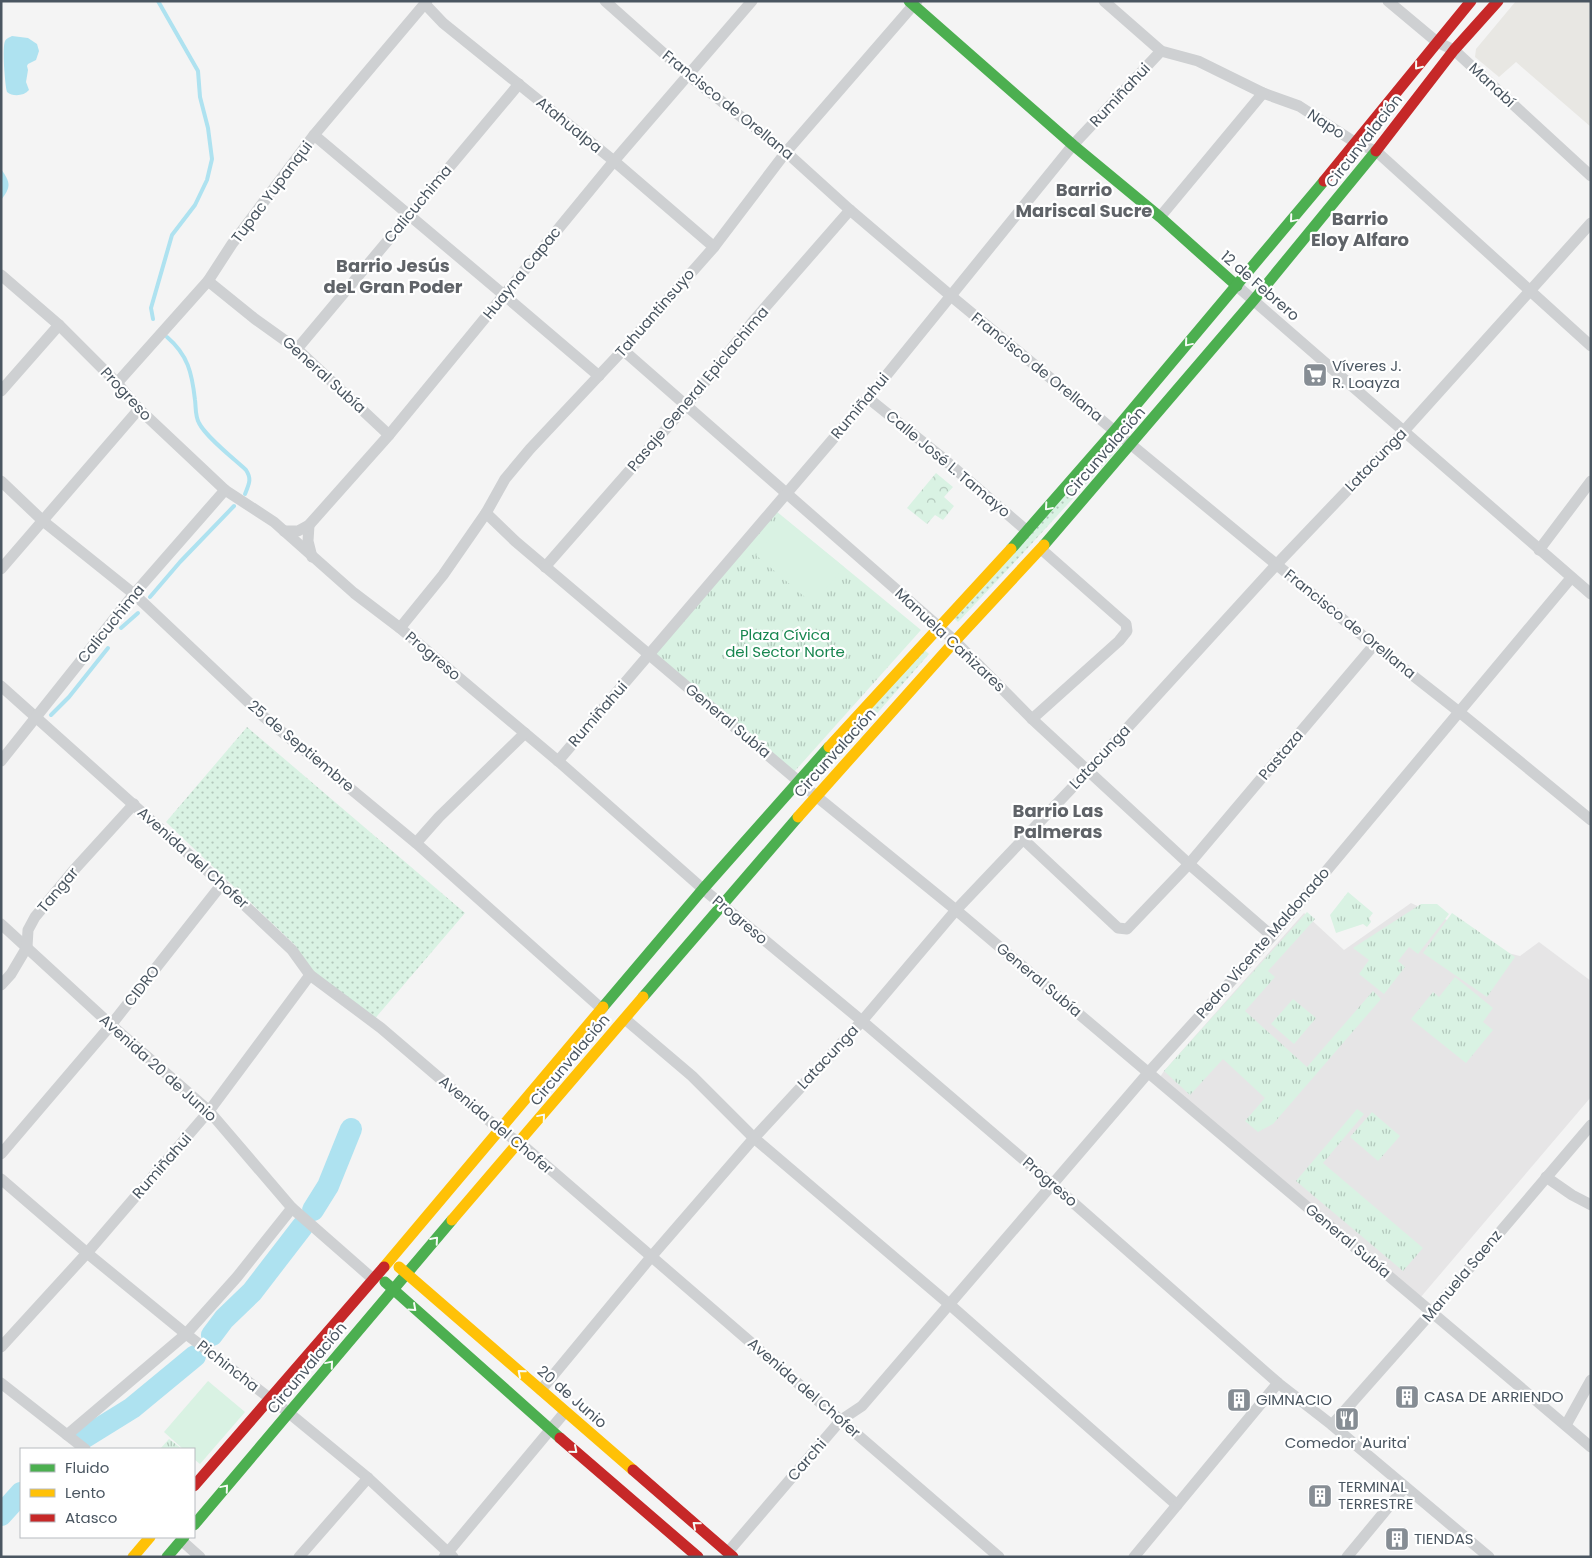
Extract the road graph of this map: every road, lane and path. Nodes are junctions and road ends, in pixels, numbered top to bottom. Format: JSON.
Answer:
{"nodes":[{"id":1,"x":605,"y":1,"type":"edge"},
{"id":2,"x":752,"y":1,"type":"edge"},
{"id":3,"x":1104,"y":1,"type":"edge"},
{"id":4,"x":1388,"y":1,"type":"edge"},
{"id":5,"x":1471,"y":1,"type":"edge"},
{"id":6,"x":1498,"y":1,"type":"edge"},
{"id":7,"x":913,"y":2,"type":"edge"},
{"id":8,"x":426,"y":3,"type":"edge"},
{"id":9,"x":1437,"y":42,"type":"junction"},
{"id":10,"x":1454,"y":50,"type":"junction"},
{"id":11,"x":1161,"y":51,"type":"junction"},
{"id":12,"x":688,"y":75,"type":"junction"},
{"id":13,"x":519,"y":84,"type":"junction"},
{"id":14,"x":1263,"y":93,"type":"junction"},
{"id":15,"x":314,"y":135,"type":"junction"},
{"id":16,"x":1356,"y":143,"type":"junction"},
{"id":17,"x":1073,"y":145,"type":"junction"},
{"id":18,"x":1376,"y":151,"type":"junction"},
{"id":19,"x":786,"y":152,"type":"junction"},
{"id":20,"x":614,"y":162,"type":"junction"},
{"id":21,"x":1591,"y":176,"type":"edge"},
{"id":22,"x":850,"y":210,"type":"junction"},
{"id":23,"x":409,"y":215,"type":"junction"},
{"id":24,"x":1160,"y":218,"type":"junction"},
{"id":25,"x":1591,"y":223,"type":"edge"},
{"id":26,"x":714,"y":246,"type":"junction"},
{"id":27,"x":1,"y":275,"type":"edge"},
{"id":28,"x":208,"y":282,"type":"junction"},
{"id":29,"x":1237,"y":286,"type":"junction"},
{"id":30,"x":1530,"y":291,"type":"junction"},
{"id":31,"x":504,"y":294,"type":"junction"},
{"id":32,"x":950,"y":296,"type":"junction"},
{"id":33,"x":1253,"y":300,"type":"junction"},
{"id":34,"x":59,"y":326,"type":"junction"},
{"id":35,"x":1591,"y":346,"type":"edge"},
{"id":36,"x":297,"y":349,"type":"junction"},
{"id":37,"x":623,"y":350,"type":"junction"},
{"id":38,"x":599,"y":376,"type":"junction"},
{"id":39,"x":117,"y":383,"type":"junction"},
{"id":40,"x":1,"y":391,"type":"edge"},
{"id":41,"x":868,"y":398,"type":"junction"},
{"id":42,"x":686,"y":406,"type":"junction"},
{"id":43,"x":139,"y":409,"type":"junction"},
{"id":44,"x":1115,"y":430,"type":"junction"},
{"id":45,"x":1403,"y":432,"type":"junction"},
{"id":46,"x":389,"y":435,"type":"junction"},
{"id":47,"x":1131,"y":443,"type":"junction"},
{"id":48,"x":1,"y":481,"type":"edge"},
{"id":49,"x":1591,"y":481,"type":"edge"},
{"id":50,"x":225,"y":490,"type":"junction"},
{"id":51,"x":786,"y":494,"type":"junction"},
{"id":52,"x":486,"y":513,"type":"junction"},
{"id":53,"x":42,"y":521,"type":"junction"},
{"id":54,"x":309,"y":525,"type":"junction"},
{"id":55,"x":284,"y":531,"type":"junction"},
{"id":56,"x":1027,"y":531,"type":"junction"},
{"id":57,"x":1040,"y":549,"type":"junction"},
{"id":58,"x":1539,"y":550,"type":"junction"},
{"id":59,"x":312,"y":557,"type":"junction"},
{"id":60,"x":1276,"y":565,"type":"junction"},
{"id":61,"x":545,"y":567,"type":"junction"},
{"id":62,"x":1,"y":569,"type":"edge"},
{"id":63,"x":1571,"y":578,"type":"junction"},
{"id":64,"x":134,"y":594,"type":"junction"},
{"id":65,"x":1591,"y":594,"type":"edge"},
{"id":66,"x":938,"y":627,"type":"junction"},
{"id":67,"x":400,"y":628,"type":"junction"},
{"id":68,"x":955,"y":641,"type":"junction"},
{"id":69,"x":1374,"y":645,"type":"junction"},
{"id":70,"x":650,"y":654,"type":"junction"},
{"id":71,"x":1,"y":686,"type":"edge"},
{"id":72,"x":1458,"y":711,"type":"junction"},
{"id":73,"x":35,"y":717,"type":"junction"},
{"id":74,"x":1032,"y":719,"type":"junction"},
{"id":75,"x":524,"y":734,"type":"junction"},
{"id":76,"x":1,"y":761,"type":"edge"},
{"id":77,"x":558,"y":761,"type":"junction"},
{"id":78,"x":1088,"y":771,"type":"junction"},
{"id":79,"x":798,"y":781,"type":"junction"},
{"id":80,"x":816,"y":796,"type":"junction"},
{"id":81,"x":134,"y":804,"type":"junction"},
{"id":82,"x":1589,"y":815,"type":"edge"},
{"id":83,"x":1024,"y":840,"type":"junction"},
{"id":84,"x":416,"y":843,"type":"junction"},
{"id":85,"x":1189,"y":864,"type":"junction"},
{"id":86,"x":222,"y":884,"type":"junction"},
{"id":87,"x":703,"y":889,"type":"junction"},
{"id":88,"x":723,"y":906,"type":"junction"},
{"id":89,"x":956,"y":910,"type":"junction"},
{"id":90,"x":1,"y":924,"type":"edge"},
{"id":91,"x":1272,"y":936,"type":"junction"},
{"id":92,"x":28,"y":947,"type":"junction"},
{"id":93,"x":310,"y":975,"type":"junction"},
{"id":94,"x":1,"y":985,"type":"edge"},
{"id":95,"x":602,"y":1009,"type":"junction"},
{"id":96,"x":625,"y":1019,"type":"junction"},
{"id":97,"x":862,"y":1021,"type":"junction"},
{"id":98,"x":111,"y":1025,"type":"junction"},
{"id":99,"x":1148,"y":1073,"type":"junction"},
{"id":100,"x":209,"y":1111,"type":"junction"},
{"id":101,"x":1591,"y":1125,"type":"edge"},
{"id":102,"x":499,"y":1129,"type":"junction"},
{"id":103,"x":754,"y":1138,"type":"junction"},
{"id":104,"x":520,"y":1143,"type":"junction"},
{"id":105,"x":1,"y":1154,"type":"edge"},
{"id":106,"x":1546,"y":1177,"type":"junction"},
{"id":107,"x":1,"y":1179,"type":"edge"},
{"id":108,"x":1052,"y":1184,"type":"junction"},
{"id":109,"x":1591,"y":1205,"type":"edge"},
{"id":110,"x":292,"y":1208,"type":"junction"},
{"id":111,"x":88,"y":1253,"type":"junction"},
{"id":112,"x":651,"y":1257,"type":"junction"},
{"id":113,"x":391,"y":1259,"type":"junction"},
{"id":114,"x":406,"y":1273,"type":"junction"},
{"id":115,"x":376,"y":1277,"type":"junction"},
{"id":116,"x":392,"y":1289,"type":"junction"},
{"id":117,"x":949,"y":1304,"type":"junction"},
{"id":118,"x":1432,"y":1312,"type":"junction"},
{"id":119,"x":186,"y":1334,"type":"junction"},
{"id":120,"x":1,"y":1347,"type":"edge"},
{"id":121,"x":1591,"y":1380,"type":"edge"},
{"id":122,"x":1,"y":1383,"type":"edge"},
{"id":123,"x":1278,"y":1383,"type":"junction"},
{"id":124,"x":541,"y":1390,"type":"junction"},
{"id":125,"x":270,"y":1398,"type":"junction"},
{"id":126,"x":565,"y":1412,"type":"junction"},
{"id":127,"x":289,"y":1413,"type":"junction"},
{"id":128,"x":841,"y":1420,"type":"junction"},
{"id":129,"x":1332,"y":1425,"type":"junction"},
{"id":130,"x":1566,"y":1425,"type":"junction"},
{"id":131,"x":550,"y":1430,"type":"junction"},
{"id":132,"x":67,"y":1435,"type":"junction"},
{"id":133,"x":1591,"y":1447,"type":"edge"},
{"id":134,"x":84,"y":1448,"type":"edge"},
{"id":135,"x":368,"y":1478,"type":"junction"},
{"id":136,"x":195,"y":1485,"type":"edge"},
{"id":137,"x":1405,"y":1487,"type":"junction"},
{"id":138,"x":1177,"y":1505,"type":"junction"},
{"id":139,"x":195,"y":1524,"type":"edge"},
{"id":140,"x":149,"y":1538,"type":"edge"},
{"id":141,"x":182,"y":1539,"type":"edge"},
{"id":142,"x":731,"y":1554,"type":"edge"},
{"id":143,"x":448,"y":1555,"type":"edge"},
{"id":144,"x":133,"y":1557,"type":"edge"},
{"id":145,"x":167,"y":1557,"type":"edge"},
{"id":146,"x":200,"y":1557,"type":"edge"},
{"id":147,"x":299,"y":1557,"type":"edge"},
{"id":148,"x":698,"y":1557,"type":"edge"},
{"id":149,"x":999,"y":1557,"type":"edge"},
{"id":150,"x":1134,"y":1557,"type":"edge"},
{"id":151,"x":1347,"y":1557,"type":"edge"},
{"id":152,"x":1490,"y":1557,"type":"edge"}],
"edges":[{"from":1,"to":12,"type":"street","name":"Francisco de Orellana"},
{"from":2,"to":12,"type":"street","name":"Huayna Capac"},
{"from":3,"to":11,"type":"street","name":"Napo"},
{"from":4,"to":9,"type":"street","name":"Manabí"},
{"from":5,"to":9,"type":"main road","name":"Circunvalación"},
{"from":6,"to":10,"type":"main road","name":"Circunvalación"},
{"from":7,"to":17,"type":"main road","name":"12 de Febrero"},
{"from":7,"to":19,"type":"street","name":"Tahuantinsuyo"},
{"from":8,"to":13,"type":"street","name":"Atahualpa"},
{"from":8,"to":15,"type":"street","name":"Tupac Yupanqui"},
{"from":9,"to":10,"type":"street","name":"Manabí"},
{"from":9,"to":16,"type":"main road","name":"Circunvalación","one_way":true},
{"from":10,"to":18,"type":"main road","name":"Circunvalación"},
{"from":10,"to":21,"type":"street","name":"Manabí"},
{"from":11,"to":14,"type":"street","name":"Napo"},
{"from":11,"to":17,"type":"street","name":"Rumiñahui"},
{"from":12,"to":19,"type":"street","name":"Francisco de Orellana"},
{"from":12,"to":20,"type":"street","name":"Huayna Capac"},
{"from":13,"to":20,"type":"street","name":"Atahualpa"},
{"from":13,"to":23,"type":"street","name":"Calicuchima"},
{"from":14,"to":16,"type":"street","name":"Napo"},
{"from":14,"to":24,"type":"street"},
{"from":15,"to":23,"type":"street"},
{"from":15,"to":28,"type":"street","name":"Tupac Yupanqui"},
{"from":16,"to":18,"type":"street","name":"Napo"},
{"from":16,"to":29,"type":"main road","name":"Circunvalación","one_way":true},
{"from":17,"to":24,"type":"main road","name":"12 de Febrero"},
{"from":17,"to":32,"type":"street","name":"Rumiñahui"},
{"from":18,"to":30,"type":"street","name":"Napo"},
{"from":18,"to":33,"type":"main road","name":"Circunvalación"},
{"from":19,"to":22,"type":"street","name":"Francisco de Orellana"},
{"from":19,"to":26,"type":"street","name":"Tahuantinsuyo"},
{"from":20,"to":26,"type":"street","name":"Atahualpa"},
{"from":20,"to":31,"type":"street","name":"Huayna Capac"},
{"from":22,"to":32,"type":"street","name":"Francisco de Orellana"},
{"from":22,"to":42,"type":"street","name":"Pasaje General Epiclachima"},
{"from":23,"to":31,"type":"street"},
{"from":23,"to":36,"type":"street","name":"Calicuchima"},
{"from":24,"to":29,"type":"main road","name":"12 de Febrero"},
{"from":25,"to":30,"type":"street","name":"Latacunga"},
{"from":26,"to":37,"type":"street","name":"Tahuantinsuyo"},
{"from":27,"to":34,"type":"street","name":"Progreso"},
{"from":28,"to":36,"type":"street","name":"General Subía"},
{"from":28,"to":39,"type":"street","name":"Tupac Yupanqui"},
{"from":29,"to":33,"type":"street","name":"12 de Febrero"},
{"from":29,"to":44,"type":"main road","name":"Circunvalación","one_way":true},
{"from":30,"to":35,"type":"street","name":"Napo"},
{"from":30,"to":45,"type":"street","name":"Latacunga"},
{"from":31,"to":38,"type":"street"},
{"from":31,"to":46,"type":"street","name":"Huayna Capac"},
{"from":32,"to":41,"type":"street","name":"Rumiñahui"},
{"from":32,"to":44,"type":"street","name":"Francisco de Orellana"},
{"from":33,"to":45,"type":"street","name":"12 de Febrero"},
{"from":33,"to":47,"type":"main road","name":"Circunvalación"},
{"from":34,"to":39,"type":"street","name":"Progreso"},
{"from":34,"to":40,"type":"street"},
{"from":36,"to":46,"type":"street","name":"General Subía"},
{"from":37,"to":38,"type":"street","name":"Tahuantinsuyo"},
{"from":37,"to":42,"type":"street","name":"Manuela Cañizares"},
{"from":38,"to":52,"type":"street","name":"Tahuantinsuyo"},
{"from":39,"to":43,"type":"street","name":"Progreso"},
{"from":41,"to":51,"type":"street","name":"Rumiñahui"},
{"from":41,"to":56,"type":"street","name":"Calle José L. Tamayo"},
{"from":42,"to":51,"type":"street","name":"Manuela Cañizares"},
{"from":42,"to":61,"type":"street","name":"Pasaje General Epiclachima"},
{"from":43,"to":50,"type":"street","name":"Progreso"},
{"from":43,"to":53,"type":"street"},
{"from":44,"to":47,"type":"street","name":"Francisco de Orellana"},
{"from":44,"to":56,"type":"main road","name":"Circunvalación","one_way":true},
{"from":45,"to":58,"type":"street","name":"12 de Febrero"},
{"from":45,"to":60,"type":"street","name":"Latacunga"},
{"from":46,"to":54,"type":"street","name":"Huayna Capac"},
{"from":47,"to":57,"type":"main road","name":"Circunvalación"},
{"from":47,"to":60,"type":"street","name":"Francisco de Orellana"},
{"from":48,"to":53,"type":"street","name":"25 de Septiembre"},
{"from":49,"to":58,"type":"street"},
{"from":50,"to":55,"type":"street","name":"Progreso"},
{"from":50,"to":64,"type":"street","name":"Calicuchima"},
{"from":51,"to":66,"type":"street","name":"Manuela Cañizares"},
{"from":51,"to":70,"type":"street","name":"Rumiñahui"},
{"from":52,"to":61,"type":"street","name":"General Subía"},
{"from":52,"to":67,"type":"street","name":"Tahuantinsuyo"},
{"from":53,"to":62,"type":"street"},
{"from":53,"to":64,"type":"street","name":"25 de Septiembre"},
{"from":54,"to":55,"type":"street"},
{"from":54,"to":59,"type":"street"},
{"from":55,"to":59,"type":"street","name":"Progreso"},
{"from":56,"to":66,"type":"main road","name":"Circunvalación"},
{"from":57,"to":68,"type":"main road","name":"Circunvalación"},
{"from":57,"to":74,"type":"street"},
{"from":58,"to":63,"type":"street","name":"12 de Febrero"},
{"from":59,"to":67,"type":"street","name":"Progreso"},
{"from":60,"to":69,"type":"street","name":"Francisco de Orellana"},
{"from":60,"to":78,"type":"street","name":"Latacunga"},
{"from":61,"to":70,"type":"street","name":"General Subía"},
{"from":63,"to":65,"type":"street","name":"12 de Febrero"},
{"from":63,"to":72,"type":"street","name":"Pedro Vicente Maldonado"},
{"from":64,"to":73,"type":"street","name":"Calicuchima"},
{"from":64,"to":84,"type":"street","name":"25 de Septiembre"},
{"from":66,"to":68,"type":"street","name":"Manuela Cañizares"},
{"from":66,"to":79,"type":"main road","name":"Circunvalación"},
{"from":67,"to":75,"type":"street","name":"Progreso"},
{"from":68,"to":74,"type":"street","name":"Manuela Cañizares"},
{"from":68,"to":80,"type":"main road","name":"Circunvalación"},
{"from":69,"to":72,"type":"street","name":"Francisco de Orellana"},
{"from":69,"to":85,"type":"street","name":"Pastaza"},
{"from":70,"to":77,"type":"street","name":"Rumiñahui"},
{"from":70,"to":79,"type":"street","name":"General Subía"},
{"from":71,"to":73,"type":"street","name":"Avenida del Chofer"},
{"from":72,"to":82,"type":"street","name":"Francisco de Orellana"},
{"from":72,"to":91,"type":"street","name":"Pedro Vicente Maldonado"},
{"from":73,"to":76,"type":"street","name":"Calicuchima"},
{"from":73,"to":81,"type":"street","name":"Avenida del Chofer"},
{"from":74,"to":78,"type":"street","name":"Manuela Cañizares"},
{"from":75,"to":77,"type":"street","name":"Progreso"},
{"from":75,"to":84,"type":"street"},
{"from":77,"to":87,"type":"street","name":"Progreso"},
{"from":78,"to":83,"type":"street","name":"Latacunga"},
{"from":78,"to":85,"type":"street","name":"Manuela Cañizares"},
{"from":79,"to":80,"type":"street","name":"General Subía"},
{"from":79,"to":87,"type":"main road","name":"Circunvalación"},
{"from":80,"to":88,"type":"main road","name":"Circunvalación"},
{"from":80,"to":89,"type":"street","name":"General Subía"},
{"from":81,"to":86,"type":"street","name":"Avenida del Chofer"},
{"from":81,"to":92,"type":"street","name":"Tangar"},
{"from":83,"to":85,"type":"street","name":"Pastaza"},
{"from":83,"to":89,"type":"street","name":"Latacunga"},
{"from":84,"to":95,"type":"street","name":"25 de Septiembre"},
{"from":85,"to":91,"type":"street","name":"Manuela Cañizares"},
{"from":86,"to":93,"type":"street","name":"Avenida del Chofer"},
{"from":86,"to":98,"type":"street","name":"CIDRO"},
{"from":87,"to":88,"type":"street","name":"Progreso"},
{"from":87,"to":95,"type":"main road","name":"Circunvalación"},
{"from":88,"to":96,"type":"main road","name":"Circunvalación"},
{"from":88,"to":97,"type":"street","name":"Progreso"},
{"from":89,"to":97,"type":"street","name":"Latacunga"},
{"from":89,"to":99,"type":"street","name":"General Subía"},
{"from":90,"to":92,"type":"street","name":"Avenida 20 de Junio"},
{"from":91,"to":99,"type":"street","name":"Pedro Vicente Maldonado"},
{"from":92,"to":94,"type":"street","name":"Tangar"},
{"from":92,"to":98,"type":"street","name":"Avenida 20 de Junio"},
{"from":93,"to":100,"type":"street","name":"Rumiñahui"},
{"from":93,"to":102,"type":"street","name":"Avenida del Chofer"},
{"from":95,"to":102,"type":"main road","name":"Circunvalación"},
{"from":96,"to":103,"type":"street"},
{"from":104,"to":96,"type":"main road","name":"Circunvalación","one_way":true},
{"from":97,"to":103,"type":"street","name":"Latacunga"},
{"from":97,"to":108,"type":"street","name":"Progreso"},
{"from":98,"to":100,"type":"street","name":"Avenida 20 de Junio"},
{"from":98,"to":105,"type":"street","name":"CIDRO"},
{"from":99,"to":108,"type":"street","name":"Pedro Vicente Maldonado"},
{"from":99,"to":118,"type":"street","name":"General Subía"},
{"from":100,"to":110,"type":"street","name":"Avenida 20 de Junio"},
{"from":100,"to":111,"type":"street","name":"Rumiñahui"},
{"from":101,"to":106,"type":"street","name":"Manuela Saenz"},
{"from":102,"to":104,"type":"street","name":"Avenida del Chofer"},
{"from":102,"to":113,"type":"main road","name":"Circunvalación"},
{"from":103,"to":112,"type":"street","name":"Latacunga"},
{"from":103,"to":117,"type":"street"},
{"from":104,"to":112,"type":"street","name":"Avenida del Chofer"},
{"from":114,"to":104,"type":"main road","name":"Circunvalación","one_way":true},
{"from":106,"to":109,"type":"street"},
{"from":106,"to":118,"type":"street","name":"Manuela Saenz"},
{"from":107,"to":111,"type":"street","name":"Pichincha"},
{"from":108,"to":117,"type":"street","name":"Pedro Vicente Maldonado"},
{"from":108,"to":123,"type":"street","name":"Progreso"},
{"from":110,"to":115,"type":"street","name":"Avenida 20 de Junio"},
{"from":110,"to":119,"type":"street"},
{"from":111,"to":119,"type":"street","name":"Pichincha"},
{"from":111,"to":120,"type":"street","name":"Rumiñahui"},
{"from":112,"to":124,"type":"street","name":"Latacunga"},
{"from":112,"to":128,"type":"street","name":"Avenida del Chofer"},
{"from":113,"to":114,"type":"main road","name":"20 de Junio"},
{"from":113,"to":115,"type":"main road","name":"Circunvalación"},
{"from":114,"to":116,"type":"main road","name":"Circunvalación"},
{"from":124,"to":114,"type":"main road","name":"20 de Junio","one_way":true},
{"from":115,"to":116,"type":"main road"},
{"from":115,"to":125,"type":"main road","name":"Circunvalación"},
{"from":127,"to":116,"type":"main road","name":"Circunvalación","one_way":true},
{"from":116,"to":131,"type":"main road","one_way":true},
{"from":117,"to":128,"type":"street","name":"Carchi"},
{"from":117,"to":138,"type":"street"},
{"from":118,"to":129,"type":"street","name":"Manuela Saenz"},
{"from":118,"to":130,"type":"street","name":"General Subía"},
{"from":119,"to":125,"type":"street","name":"Pichincha"},
{"from":119,"to":132,"type":"street"},
{"from":121,"to":130,"type":"street"},
{"from":122,"to":132,"type":"street"},
{"from":123,"to":129,"type":"street","name":"Progreso"},
{"from":123,"to":138,"type":"street"},
{"from":124,"to":126,"type":"main road","name":"20 de Junio"},
{"from":125,"to":127,"type":"street","name":"Pichincha"},
{"from":125,"to":136,"type":"main road","name":"Circunvalación"},
{"from":126,"to":131,"type":"street"},
{"from":142,"to":126,"type":"main road","name":"20 de Junio","one_way":true},
{"from":127,"to":135,"type":"street","name":"Pichincha"},
{"from":139,"to":127,"type":"main road","name":"Circunvalación","one_way":true},
{"from":128,"to":142,"type":"street","name":"Carchi"},
{"from":128,"to":149,"type":"street","name":"Avenida del Chofer"},
{"from":129,"to":137,"type":"street","name":"Progreso"},
{"from":130,"to":133,"type":"street","name":"General Subía"},
{"from":131,"to":143,"type":"street"},
{"from":131,"to":148,"type":"main road","one_way":true},
{"from":132,"to":134,"type":"street"},
{"from":135,"to":143,"type":"street","name":"Pichincha"},
{"from":135,"to":147,"type":"street"},
{"from":137,"to":151,"type":"street"},
{"from":137,"to":152,"type":"street","name":"Progreso"},
{"from":138,"to":150,"type":"street"},
{"from":140,"to":144,"type":"main road"},
{"from":141,"to":145,"type":"main road"},
{"from":141,"to":146,"type":"street"}]}
